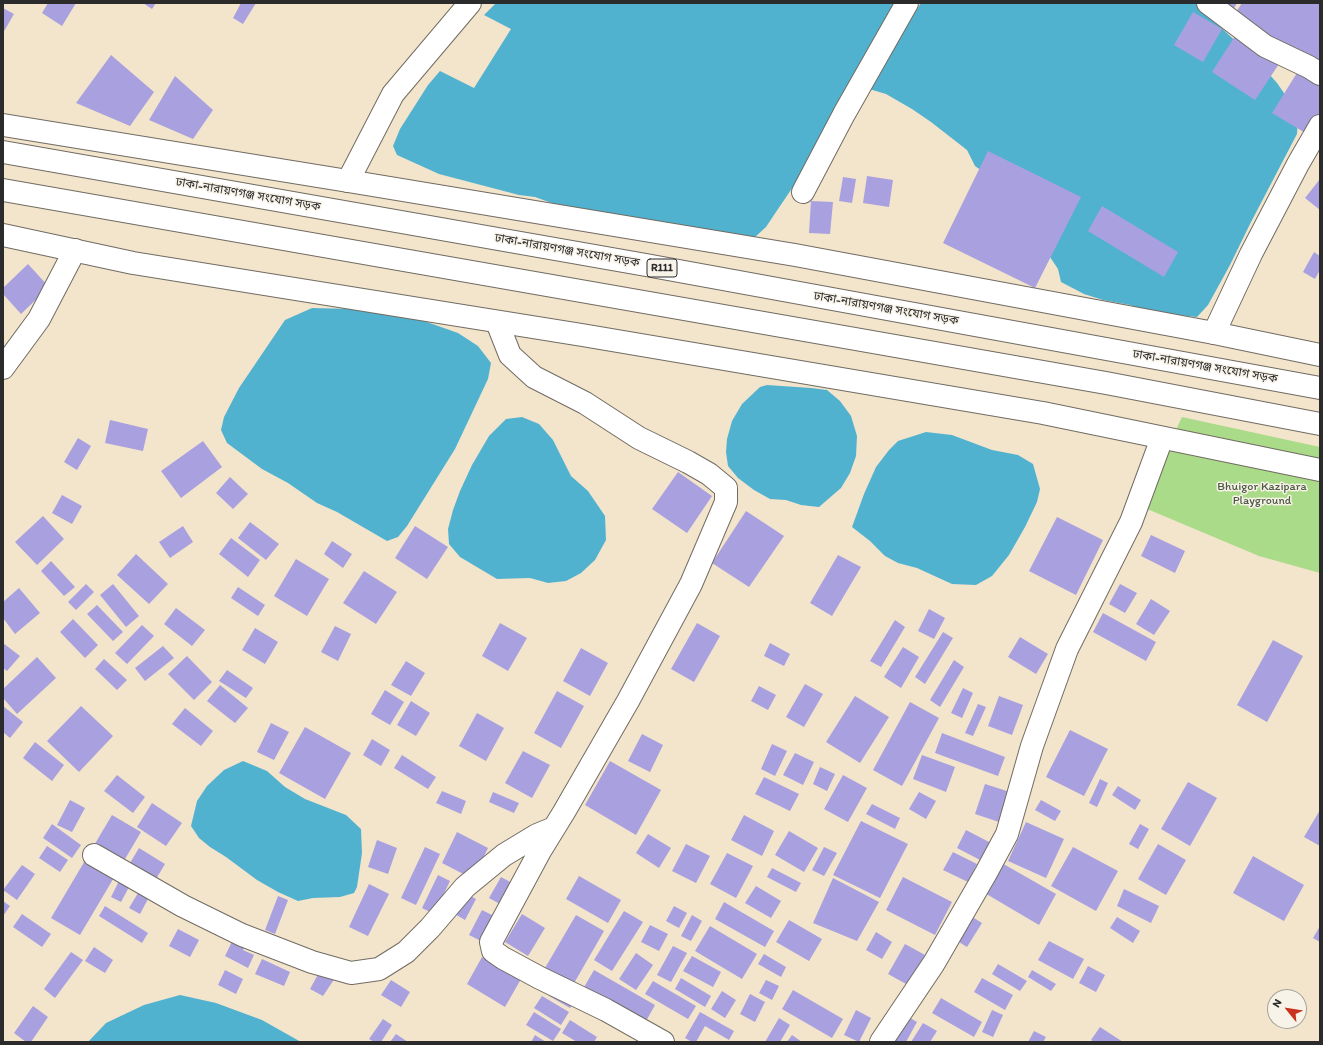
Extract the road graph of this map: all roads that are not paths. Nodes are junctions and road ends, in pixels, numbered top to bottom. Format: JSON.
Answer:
{"nodes":[{"id":1,"x":470,"y":3,"type":"edge"},
{"id":2,"x":907,"y":3,"type":"edge"},
{"id":3,"x":1208,"y":3,"type":"edge"},
{"id":4,"x":1320,"y":74,"type":"edge"},
{"id":5,"x":3,"y":125,"type":"edge"},
{"id":6,"x":1320,"y":126,"type":"edge"},
{"id":7,"x":3,"y":152,"type":"edge"},
{"id":8,"x":348,"y":181,"type":"junction"},
{"id":9,"x":3,"y":190,"type":"edge"},
{"id":10,"x":803,"y":192,"type":"dead end"},
{"id":11,"x":3,"y":235,"type":"edge"},
{"id":12,"x":75,"y":250,"type":"junction"},
{"id":13,"x":496,"y":322,"type":"junction"},
{"id":14,"x":1214,"y":333,"type":"junction"},
{"id":15,"x":1320,"y":355,"type":"edge"},
{"id":16,"x":3,"y":368,"type":"edge"},
{"id":17,"x":1320,"y":388,"type":"edge"},
{"id":18,"x":1320,"y":424,"type":"edge"},
{"id":19,"x":1162,"y":438,"type":"junction"},
{"id":20,"x":1320,"y":470,"type":"edge"},
{"id":21,"x":554,"y":828,"type":"junction"},
{"id":22,"x":94,"y":855,"type":"dead end"},
{"id":23,"x":663,"y":1042,"type":"edge"},
{"id":24,"x":881,"y":1042,"type":"edge"}],
"edges":[{"from":1,"to":8,"type":"street"},
{"from":2,"to":10,"type":"street"},
{"from":3,"to":4,"type":"street"},
{"from":5,"to":8,"type":"street"},
{"from":6,"to":14,"type":"street"},
{"from":7,"to":17,"type":"street","name":"ঢাকা-নারায়ণগঞ্জ সংযোগ সড়ক","number":"R111"},
{"from":8,"to":14,"type":"street"},
{"from":9,"to":18,"type":"street"},
{"from":11,"to":12,"type":"street"},
{"from":12,"to":13,"type":"street"},
{"from":12,"to":16,"type":"street"},
{"from":13,"to":19,"type":"street"},
{"from":13,"to":21,"type":"street"},
{"from":14,"to":15,"type":"street"},
{"from":19,"to":20,"type":"street"},
{"from":19,"to":24,"type":"street"},
{"from":21,"to":22,"type":"street"},
{"from":21,"to":23,"type":"street"}]}
